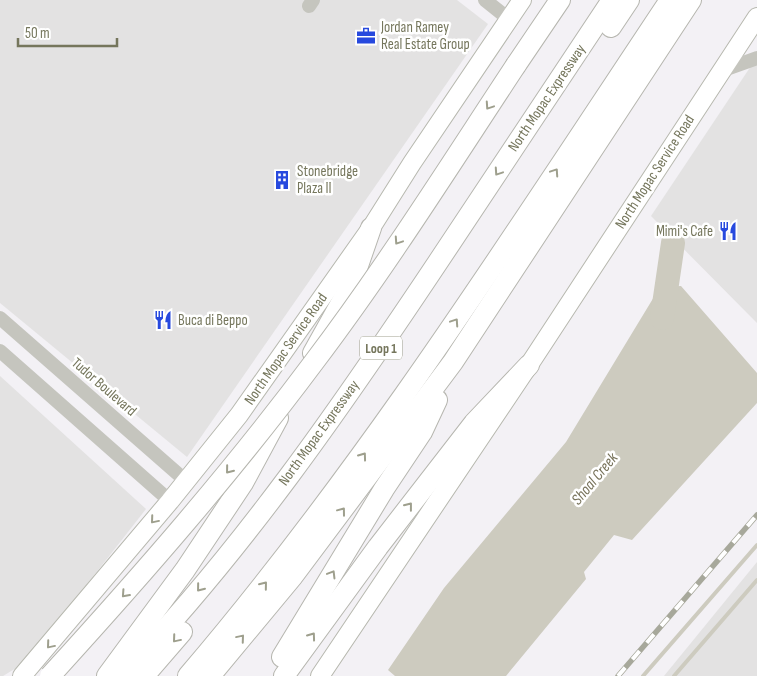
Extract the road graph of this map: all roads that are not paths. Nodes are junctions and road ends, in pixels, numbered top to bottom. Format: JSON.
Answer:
{"nodes":[{"id":1,"x":485,"y":0,"type":"edge"},
{"id":2,"x":522,"y":0,"type":"edge"},
{"id":3,"x":612,"y":0,"type":"edge"},
{"id":4,"x":629,"y":0,"type":"edge"},
{"id":5,"x":670,"y":0,"type":"edge"},
{"id":6,"x":691,"y":0,"type":"edge"},
{"id":7,"x":558,"y":2,"type":"edge"},
{"id":8,"x":757,"y":17,"type":"edge"},
{"id":9,"x":510,"y":20,"type":"junction"},
{"id":10,"x":757,"y":58,"type":"edge"},
{"id":11,"x":721,"y":71,"type":"junction"},
{"id":12,"x":371,"y":228,"type":"junction"},
{"id":13,"x":0,"y":318,"type":"edge"},
{"id":14,"x":0,"y":351,"type":"edge"},
{"id":15,"x":453,"y":362,"type":"junction"},
{"id":16,"x":529,"y":365,"type":"junction"},
{"id":17,"x":186,"y":481,"type":"junction"},
{"id":18,"x":170,"y":501,"type":"junction"},
{"id":19,"x":22,"y":676,"type":"edge"},
{"id":20,"x":50,"y":676,"type":"edge"},
{"id":21,"x":107,"y":676,"type":"edge"},
{"id":22,"x":122,"y":676,"type":"edge"},
{"id":23,"x":144,"y":676,"type":"edge"},
{"id":24,"x":188,"y":676,"type":"edge"},
{"id":25,"x":210,"y":676,"type":"edge"},
{"id":26,"x":270,"y":676,"type":"edge"},
{"id":27,"x":284,"y":676,"type":"edge"},
{"id":28,"x":320,"y":676,"type":"edge"}],
"edges":[{"from":1,"to":9,"type":"street"},
{"from":2,"to":9,"type":"main road","name":"North Mopac Service Road"},
{"from":3,"to":22,"type":"highway","name":"North Mopac Expressway","number":"Loop 1","one_way":true},
{"from":4,"to":23,"type":"highway","one_way":true},
{"from":24,"to":5,"type":"highway","one_way":true},
{"from":6,"to":15,"type":"highway"},
{"from":7,"to":20,"type":"highway","one_way":true,"bridge":true},
{"from":8,"to":11,"type":"main road","name":"North Mopac Service Road"},
{"from":9,"to":12,"type":"main road","name":"North Mopac Service Road"},
{"from":10,"to":11,"type":"street"},
{"from":11,"to":16,"type":"main road","name":"North Mopac Service Road"},
{"from":12,"to":17,"type":"main road","name":"North Mopac Service Road"},
{"from":12,"to":21,"type":"highway"},
{"from":13,"to":17,"type":"street","name":"Tudor Boulevard"},
{"from":14,"to":18,"type":"street"},
{"from":25,"to":15,"type":"highway","one_way":true},
{"from":26,"to":15,"type":"highway","one_way":true},
{"from":27,"to":16,"type":"highway","one_way":true},
{"from":16,"to":28,"type":"main road","name":"North Mopac Service Road"},
{"from":17,"to":18,"type":"main road","name":"North Mopac Service Road"},
{"from":18,"to":19,"type":"main road","name":"North Mopac Service Road","one_way":true}]}
